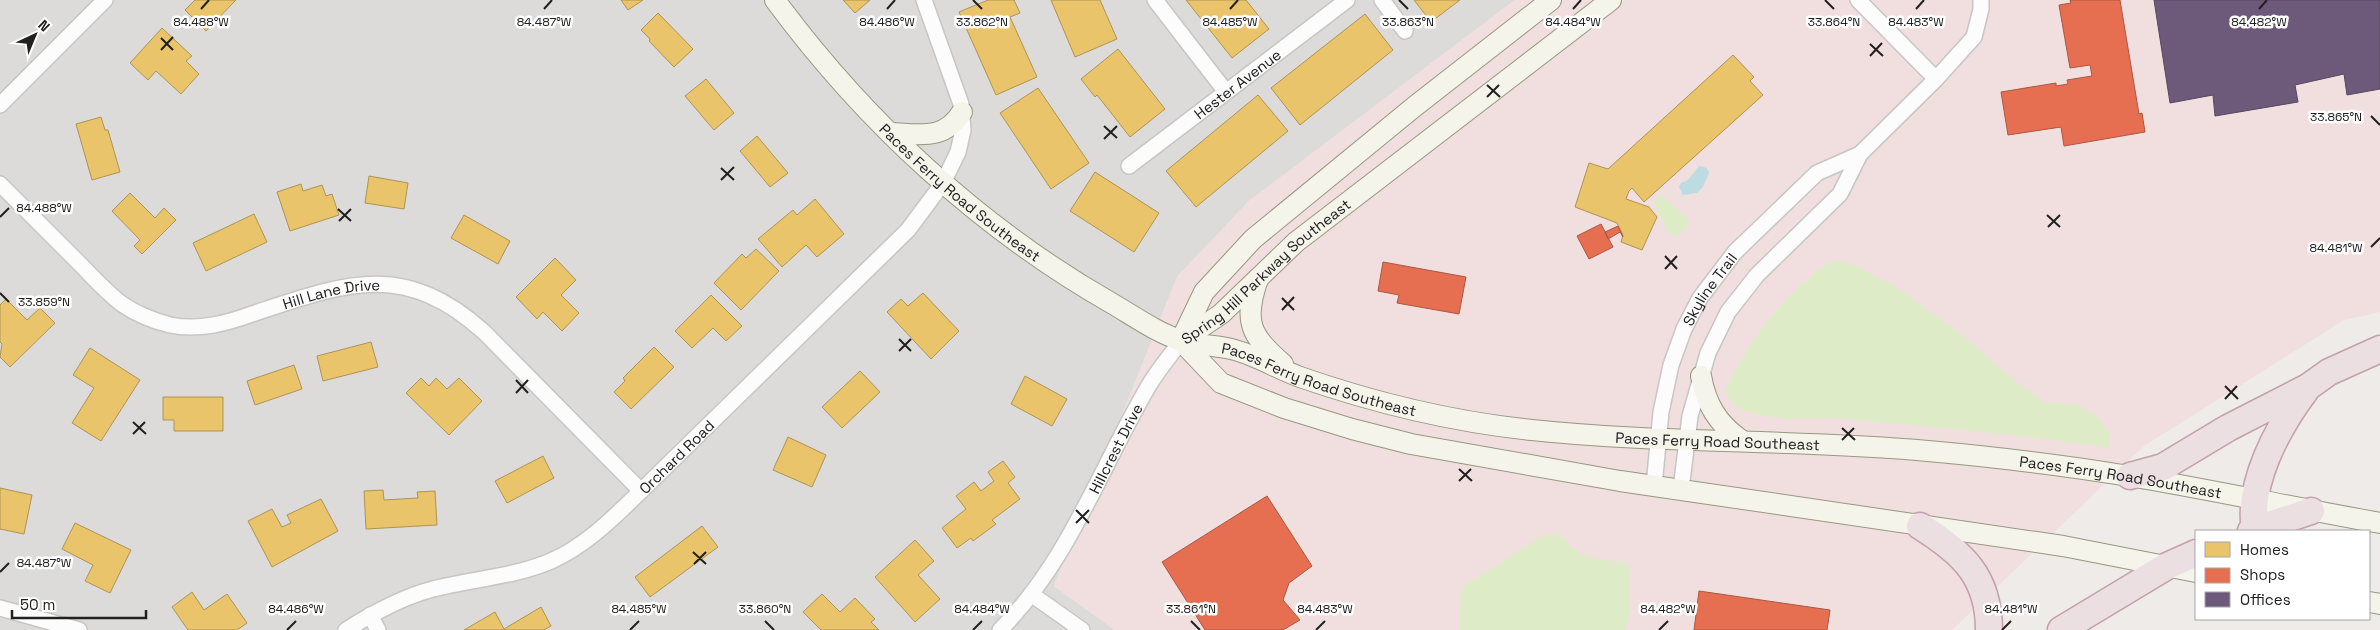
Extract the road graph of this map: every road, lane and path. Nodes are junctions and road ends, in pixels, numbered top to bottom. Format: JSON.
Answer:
{"nodes":[{"id":1,"x":105,"y":0,"type":"edge"},
{"id":2,"x":775,"y":0,"type":"edge"},
{"id":3,"x":1155,"y":0,"type":"edge"},
{"id":4,"x":1347,"y":0,"type":"edge"},
{"id":5,"x":1382,"y":0,"type":"edge"},
{"id":6,"x":1551,"y":0,"type":"edge"},
{"id":7,"x":1611,"y":0,"type":"edge"},
{"id":8,"x":1858,"y":0,"type":"edge"},
{"id":9,"x":1980,"y":0,"type":"edge"},
{"id":10,"x":927,"y":1,"type":"edge"},
{"id":11,"x":1405,"y":30,"type":"dead end"},
{"id":12,"x":1936,"y":79,"type":"junction"},
{"id":13,"x":1226,"y":92,"type":"junction"},
{"id":14,"x":0,"y":106,"type":"edge"},
{"id":15,"x":962,"y":112,"type":"junction"},
{"id":16,"x":890,"y":133,"type":"junction"},
{"id":17,"x":1860,"y":154,"type":"junction"},
{"id":18,"x":1129,"y":166,"type":"dead end"},
{"id":19,"x":943,"y":183,"type":"junction"},
{"id":20,"x":0,"y":184,"type":"edge"},
{"id":21,"x":1258,"y":277,"type":"junction"},
{"id":22,"x":1181,"y":341,"type":"junction"},
{"id":23,"x":2380,"y":349,"type":"edge"},
{"id":24,"x":1297,"y":375,"type":"junction"},
{"id":25,"x":1701,"y":376,"type":"junction"},
{"id":26,"x":2308,"y":387,"type":"junction"},
{"id":27,"x":1658,"y":438,"type":"junction"},
{"id":28,"x":1686,"y":439,"type":"junction"},
{"id":29,"x":1740,"y":440,"type":"junction"},
{"id":30,"x":2130,"y":476,"type":"junction"},
{"id":31,"x":1654,"y":486,"type":"junction"},
{"id":32,"x":1681,"y":489,"type":"junction"},
{"id":33,"x":641,"y":491,"type":"junction"},
{"id":34,"x":2255,"y":500,"type":"junction"},
{"id":35,"x":2312,"y":511,"type":"junction"},
{"id":36,"x":2380,"y":523,"type":"edge"},
{"id":37,"x":1920,"y":526,"type":"junction"},
{"id":38,"x":2253,"y":530,"type":"edge"},
{"id":39,"x":2256,"y":530,"type":"edge"},
{"id":40,"x":2195,"y":553,"type":"edge"},
{"id":41,"x":2168,"y":566,"type":"junction"},
{"id":42,"x":2195,"y":572,"type":"edge"},
{"id":43,"x":1031,"y":594,"type":"junction"},
{"id":44,"x":0,"y":608,"type":"edge"},
{"id":45,"x":370,"y":615,"type":"junction"},
{"id":46,"x":79,"y":630,"type":"edge"},
{"id":47,"x":346,"y":630,"type":"edge"},
{"id":48,"x":378,"y":630,"type":"edge"},
{"id":49,"x":1000,"y":630,"type":"edge"},
{"id":50,"x":1082,"y":630,"type":"edge"},
{"id":51,"x":1989,"y":630,"type":"edge"},
{"id":52,"x":2061,"y":630,"type":"edge"}],
"edges":[{"from":1,"to":14,"type":"street"},
{"from":2,"to":16,"type":"main road","name":"Paces Ferry Road Southeast"},
{"from":3,"to":13,"type":"street"},
{"from":4,"to":13,"type":"street","name":"Hester Avenue"},
{"from":5,"to":11,"type":"street"},
{"from":6,"to":22,"type":"main road","name":"Spring Hill Parkway Southeast"},
{"from":7,"to":21,"type":"main road","name":"Spring Hill Parkway Southeast"},
{"from":8,"to":12,"type":"street"},
{"from":9,"to":12,"type":"street","name":"Skyline Trail"},
{"from":10,"to":15,"type":"street","name":"Orchard Road"},
{"from":12,"to":17,"type":"street","name":"Skyline Trail"},
{"from":13,"to":18,"type":"street","name":"Hester Avenue"},
{"from":15,"to":16,"type":"main road"},
{"from":15,"to":19,"type":"street","name":"Orchard Road"},
{"from":16,"to":19,"type":"main road","name":"Paces Ferry Road Southeast"},
{"from":17,"to":25,"type":"street","name":"Skyline Trail"},
{"from":17,"to":27,"type":"street","name":"Skyline Trail"},
{"from":19,"to":22,"type":"main road","name":"Paces Ferry Road Southeast"},
{"from":19,"to":33,"type":"street","name":"Orchard Road"},
{"from":20,"to":33,"type":"street","name":"Hill Lane Drive"},
{"from":21,"to":22,"type":"main road","name":"Spring Hill Parkway Southeast"},
{"from":21,"to":24,"type":"main road"},
{"from":22,"to":24,"type":"main road","name":"Paces Ferry Road Southeast"},
{"from":22,"to":31,"type":"main road","name":"Paces Ferry Road Southeast"},
{"from":22,"to":43,"type":"street","name":"Hillcrest Drive"},
{"from":23,"to":26,"type":"highway"},
{"from":24,"to":27,"type":"main road","name":"Paces Ferry Road Southeast"},
{"from":25,"to":28,"type":"street","name":"Skyline Trail"},
{"from":25,"to":29,"type":"main road"},
{"from":26,"to":30,"type":"highway"},
{"from":26,"to":34,"type":"highway"},
{"from":27,"to":28,"type":"main road","name":"Paces Ferry Road Southeast"},
{"from":27,"to":31,"type":"street","name":"Skyline Trail"},
{"from":28,"to":29,"type":"main road","name":"Paces Ferry Road Southeast"},
{"from":28,"to":32,"type":"street","name":"Skyline Trail"},
{"from":29,"to":30,"type":"main road","name":"Paces Ferry Road Southeast"},
{"from":30,"to":34,"type":"main road","name":"Paces Ferry Road Southeast"},
{"from":31,"to":32,"type":"main road","name":"Paces Ferry Road Southeast"},
{"from":32,"to":37,"type":"main road","name":"Paces Ferry Road Southeast"},
{"from":33,"to":45,"type":"street","name":"Orchard Road"},
{"from":34,"to":35,"type":"main road","name":"Paces Ferry Road Southeast"},
{"from":34,"to":38,"type":"highway"},
{"from":35,"to":36,"type":"main road","name":"Paces Ferry Road Southeast"},
{"from":35,"to":39,"type":"highway"},
{"from":37,"to":41,"type":"main road","name":"Paces Ferry Road Southeast"},
{"from":37,"to":51,"type":"highway"},
{"from":40,"to":41,"type":"highway"},
{"from":41,"to":42,"type":"main road","name":"Paces Ferry Road Southeast"},
{"from":41,"to":52,"type":"highway"},
{"from":43,"to":49,"type":"street","name":"Hillcrest Drive"},
{"from":43,"to":50,"type":"street"},
{"from":44,"to":46,"type":"street"},
{"from":45,"to":47,"type":"street","name":"Orchard Road"},
{"from":45,"to":48,"type":"street"}]}
